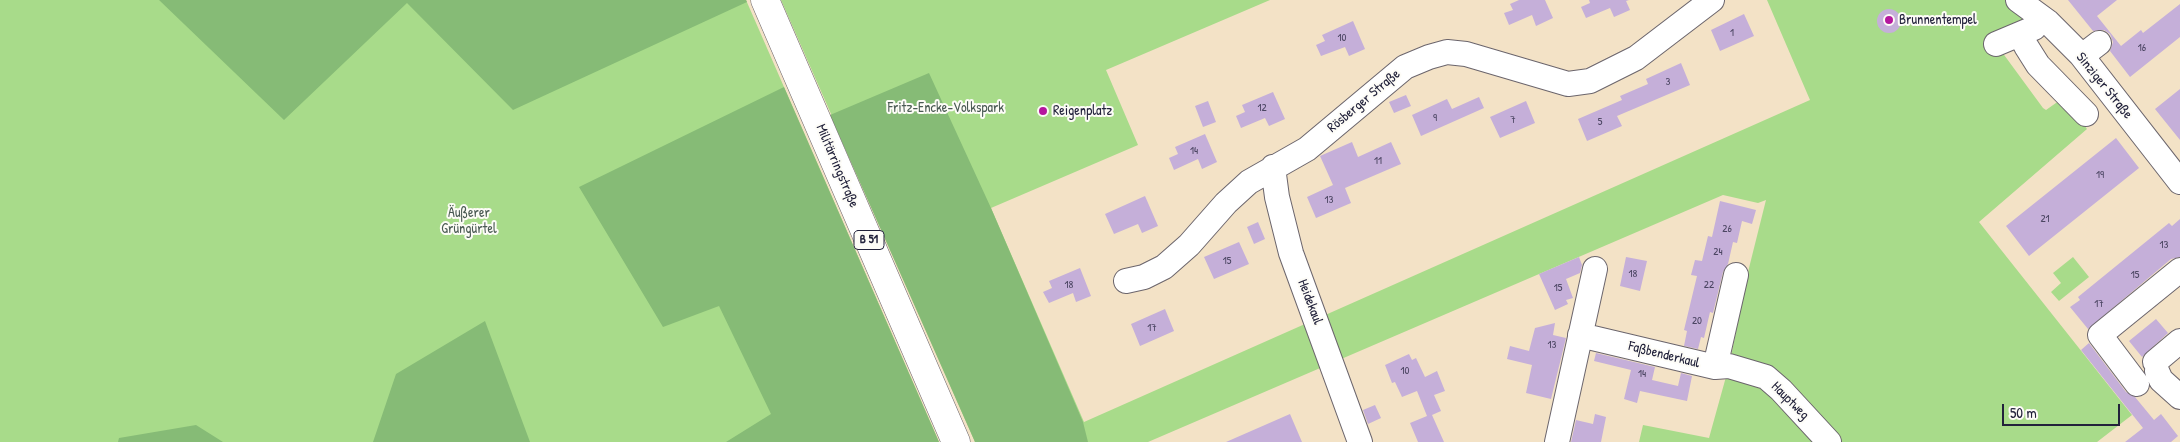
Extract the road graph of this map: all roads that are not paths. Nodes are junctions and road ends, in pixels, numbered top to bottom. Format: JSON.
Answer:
{"nodes":[{"id":1,"x":766,"y":0,"type":"edge"},
{"id":2,"x":1712,"y":0,"type":"edge"},
{"id":3,"x":2018,"y":0,"type":"edge"},
{"id":4,"x":2048,"y":22,"type":"junction"},
{"id":5,"x":2020,"y":34,"type":"junction"},
{"id":6,"x":1996,"y":44,"type":"dead end"},
{"id":7,"x":2086,"y":114,"type":"dead end"},
{"id":8,"x":1273,"y":167,"type":"junction"},
{"id":9,"x":2178,"y":174,"type":"edge"},
{"id":10,"x":1595,"y":269,"type":"dead end"},
{"id":11,"x":2180,"y":270,"type":"edge"},
{"id":12,"x":1736,"y":275,"type":"dead end"},
{"id":13,"x":1126,"y":281,"type":"dead end"},
{"id":14,"x":1580,"y":335,"type":"junction"},
{"id":15,"x":2180,"y":341,"type":"edge"},
{"id":16,"x":1715,"y":367,"type":"junction"},
{"id":17,"x":2137,"y":384,"type":"dead end"},
{"id":18,"x":2180,"y":397,"type":"edge"},
{"id":19,"x":1352,"y":440,"type":"edge"},
{"id":20,"x":956,"y":442,"type":"edge"},
{"id":21,"x":1557,"y":442,"type":"edge"},
{"id":22,"x":1829,"y":442,"type":"edge"}],
"edges":[{"from":1,"to":20,"type":"main road","name":"Militärringstraße","number":"B 51"},
{"from":2,"to":8,"type":"street","name":"Rösberger Straße"},
{"from":3,"to":4,"type":"street","name":"Sinziger Straße"},
{"from":4,"to":5,"type":"street"},
{"from":4,"to":9,"type":"street","name":"Sinziger Straße"},
{"from":5,"to":6,"type":"street"},
{"from":5,"to":7,"type":"street"},
{"from":8,"to":13,"type":"street","name":"Rösberger Straße"},
{"from":8,"to":19,"type":"street","name":"Heidekaul"},
{"from":10,"to":14,"type":"street"},
{"from":11,"to":17,"type":"street"},
{"from":12,"to":16,"type":"street","name":"Faßbenderkaul"},
{"from":14,"to":16,"type":"street","name":"Faßbenderkaul"},
{"from":14,"to":21,"type":"street"},
{"from":15,"to":18,"type":"street"},
{"from":16,"to":22,"type":"street","name":"Hauptweg"}]}
